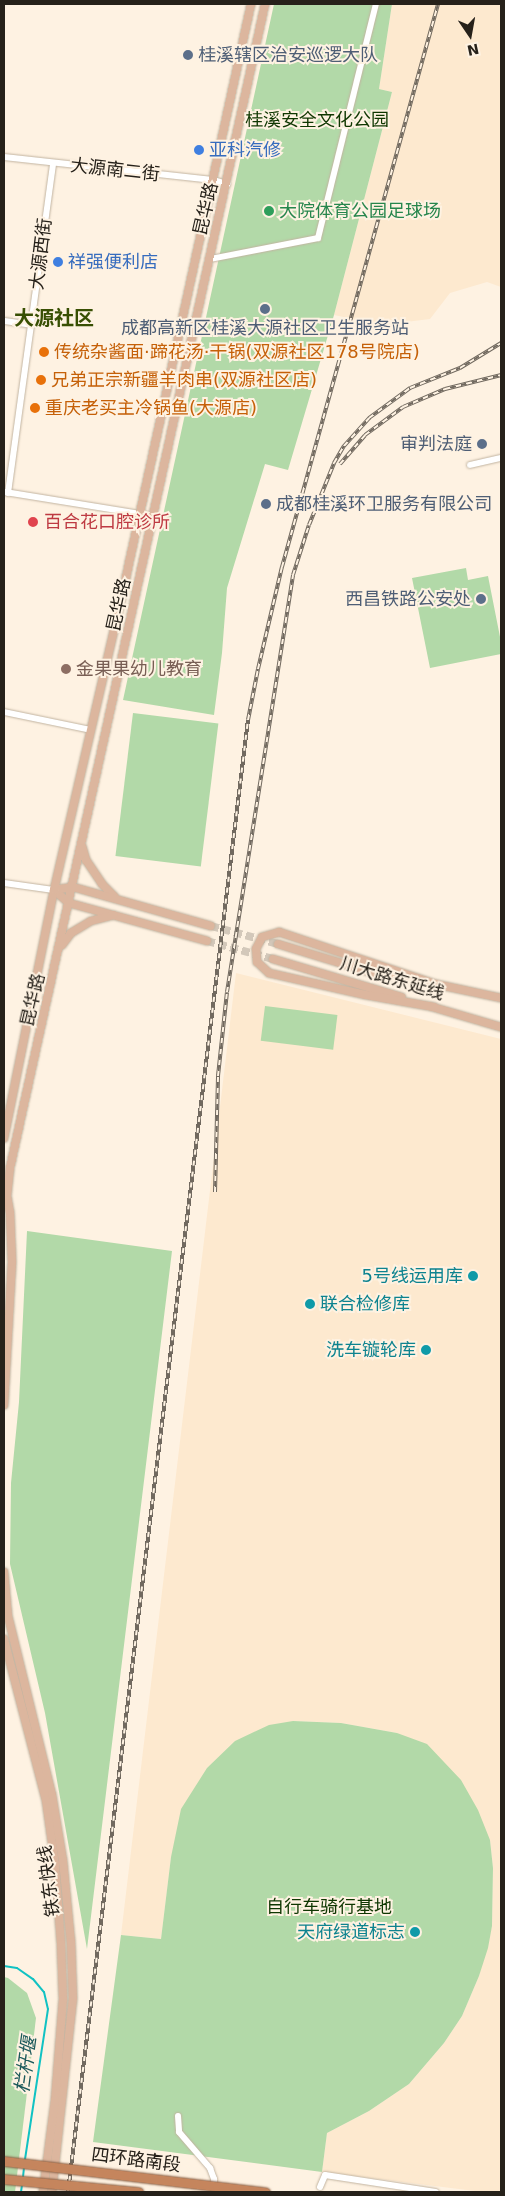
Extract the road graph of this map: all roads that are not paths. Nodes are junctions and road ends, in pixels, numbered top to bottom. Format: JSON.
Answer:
{"nodes":[{"id":1,"x":250,"y":4,"type":"edge"},
{"id":2,"x":265,"y":4,"type":"edge"},
{"id":3,"x":376,"y":4,"type":"edge"},
{"id":4,"x":4,"y":157,"type":"edge"},
{"id":5,"x":53,"y":163,"type":"junction"},
{"id":6,"x":213,"y":180,"type":"junction"},
{"id":7,"x":227,"y":184,"type":"junction"},
{"id":8,"x":210,"y":259,"type":"junction"},
{"id":9,"x":4,"y":321,"type":"edge"},
{"id":10,"x":32,"y":324,"type":"junction"},
{"id":11,"x":501,"y":458,"type":"edge"},
{"id":12,"x":470,"y":465,"type":"dead end"},
{"id":13,"x":6,"y":492,"type":"edge"},
{"id":14,"x":139,"y":513,"type":"junction"},
{"id":15,"x":154,"y":516,"type":"junction"},
{"id":16,"x":4,"y":712,"type":"edge"},
{"id":17,"x":92,"y":730,"type":"junction"},
{"id":18,"x":82,"y":844,"type":"junction"},
{"id":19,"x":4,"y":883,"type":"edge"},
{"id":20,"x":72,"y":886,"type":"junction"},
{"id":21,"x":54,"y":890,"type":"junction"},
{"id":22,"x":116,"y":898,"type":"junction"},
{"id":23,"x":69,"y":903,"type":"junction"},
{"id":24,"x":112,"y":915,"type":"junction"},
{"id":25,"x":210,"y":926,"type":"tunnel mouth"},
{"id":26,"x":207,"y":941,"type":"tunnel mouth"},
{"id":27,"x":278,"y":944,"type":"tunnel mouth"},
{"id":28,"x":60,"y":948,"type":"junction"},
{"id":29,"x":273,"y":959,"type":"tunnel mouth"},
{"id":30,"x":438,"y":985,"type":"junction"},
{"id":31,"x":501,"y":998,"type":"edge"},
{"id":32,"x":434,"y":1007,"type":"junction"},
{"id":33,"x":501,"y":1028,"type":"edge"},
{"id":34,"x":4,"y":1138,"type":"edge"},
{"id":35,"x":6,"y":1196,"type":"edge"},
{"id":36,"x":7,"y":1212,"type":"edge"},
{"id":37,"x":4,"y":1405,"type":"edge"},
{"id":38,"x":4,"y":1572,"type":"edge"},
{"id":39,"x":6,"y":1616,"type":"edge"},
{"id":40,"x":4,"y":1639,"type":"edge"},
{"id":41,"x":178,"y":2116,"type":"dead end"},
{"id":42,"x":4,"y":2161,"type":"edge"},
{"id":43,"x":4,"y":2178,"type":"edge"},
{"id":44,"x":320,"y":2187,"type":"dead end"},
{"id":45,"x":43,"y":2192,"type":"edge"},
{"id":46,"x":52,"y":2192,"type":"edge"},
{"id":47,"x":138,"y":2192,"type":"edge"},
{"id":48,"x":214,"y":2192,"type":"edge"},
{"id":49,"x":265,"y":2192,"type":"edge"},
{"id":50,"x":436,"y":2192,"type":"edge"}],
"edges":[{"from":1,"to":6,"type":"main road","name":"昆华路"},
{"from":2,"to":7,"type":"main road","name":"昆华路"},
{"from":3,"to":8,"type":"street"},
{"from":4,"to":5,"type":"street","name":"大源南二街"},
{"from":5,"to":6,"type":"street","name":"大源南二街"},
{"from":5,"to":10,"type":"street","name":"大源西街"},
{"from":6,"to":7,"type":"street","name":"大源南二街"},
{"from":6,"to":14,"type":"main road","name":"昆华路"},
{"from":7,"to":8,"type":"main road","name":"昆华路"},
{"from":8,"to":15,"type":"main road","name":"昆华路"},
{"from":9,"to":10,"type":"street"},
{"from":10,"to":13,"type":"street","name":"大源西街"},
{"from":11,"to":12,"type":"street"},
{"from":13,"to":14,"type":"street"},
{"from":14,"to":15,"type":"street"},
{"from":14,"to":17,"type":"main road","name":"昆华路"},
{"from":15,"to":18,"type":"main road","name":"昆华路"},
{"from":16,"to":17,"type":"street"},
{"from":17,"to":21,"type":"main road","name":"昆华路"},
{"from":18,"to":20,"type":"main road","name":"昆华路"},
{"from":18,"to":22,"type":"main road"},
{"from":19,"to":21,"type":"street"},
{"from":20,"to":21,"type":"main road"},
{"from":20,"to":22,"type":"main road"},
{"from":20,"to":23,"type":"main road","name":"昆华路"},
{"from":21,"to":23,"type":"main road"},
{"from":21,"to":34,"type":"main road","name":"昆华路"},
{"from":22,"to":25,"type":"main road"},
{"from":23,"to":24,"type":"main road"},
{"from":23,"to":28,"type":"main road","name":"昆华路"},
{"from":24,"to":26,"type":"main road"},
{"from":24,"to":28,"type":"main road"},
{"from":27,"to":30,"type":"main road","name":"川大路东延线"},
{"from":28,"to":35,"type":"main road","name":"昆华路"},
{"from":29,"to":32,"type":"main road","name":"川大路东延线"},
{"from":30,"to":31,"type":"main road","name":"川大路东延线"},
{"from":30,"to":32,"type":"main road"},
{"from":32,"to":33,"type":"main road","name":"川大路东延线"},
{"from":35,"to":36,"type":"main road","name":"昆华路"},
{"from":36,"to":37,"type":"main road"},
{"from":38,"to":39,"type":"main road","name":"铁东快线"},
{"from":39,"to":46,"type":"main road","name":"铁东快线"},
{"from":40,"to":45,"type":"main road","name":"铁东快线"},
{"from":41,"to":48,"type":"street"},
{"from":42,"to":49,"type":"highway","name":"四环路南段","bridge":true},
{"from":43,"to":47,"type":"highway","name":"四环路南段","bridge":true},
{"from":44,"to":50,"type":"street"}]}
